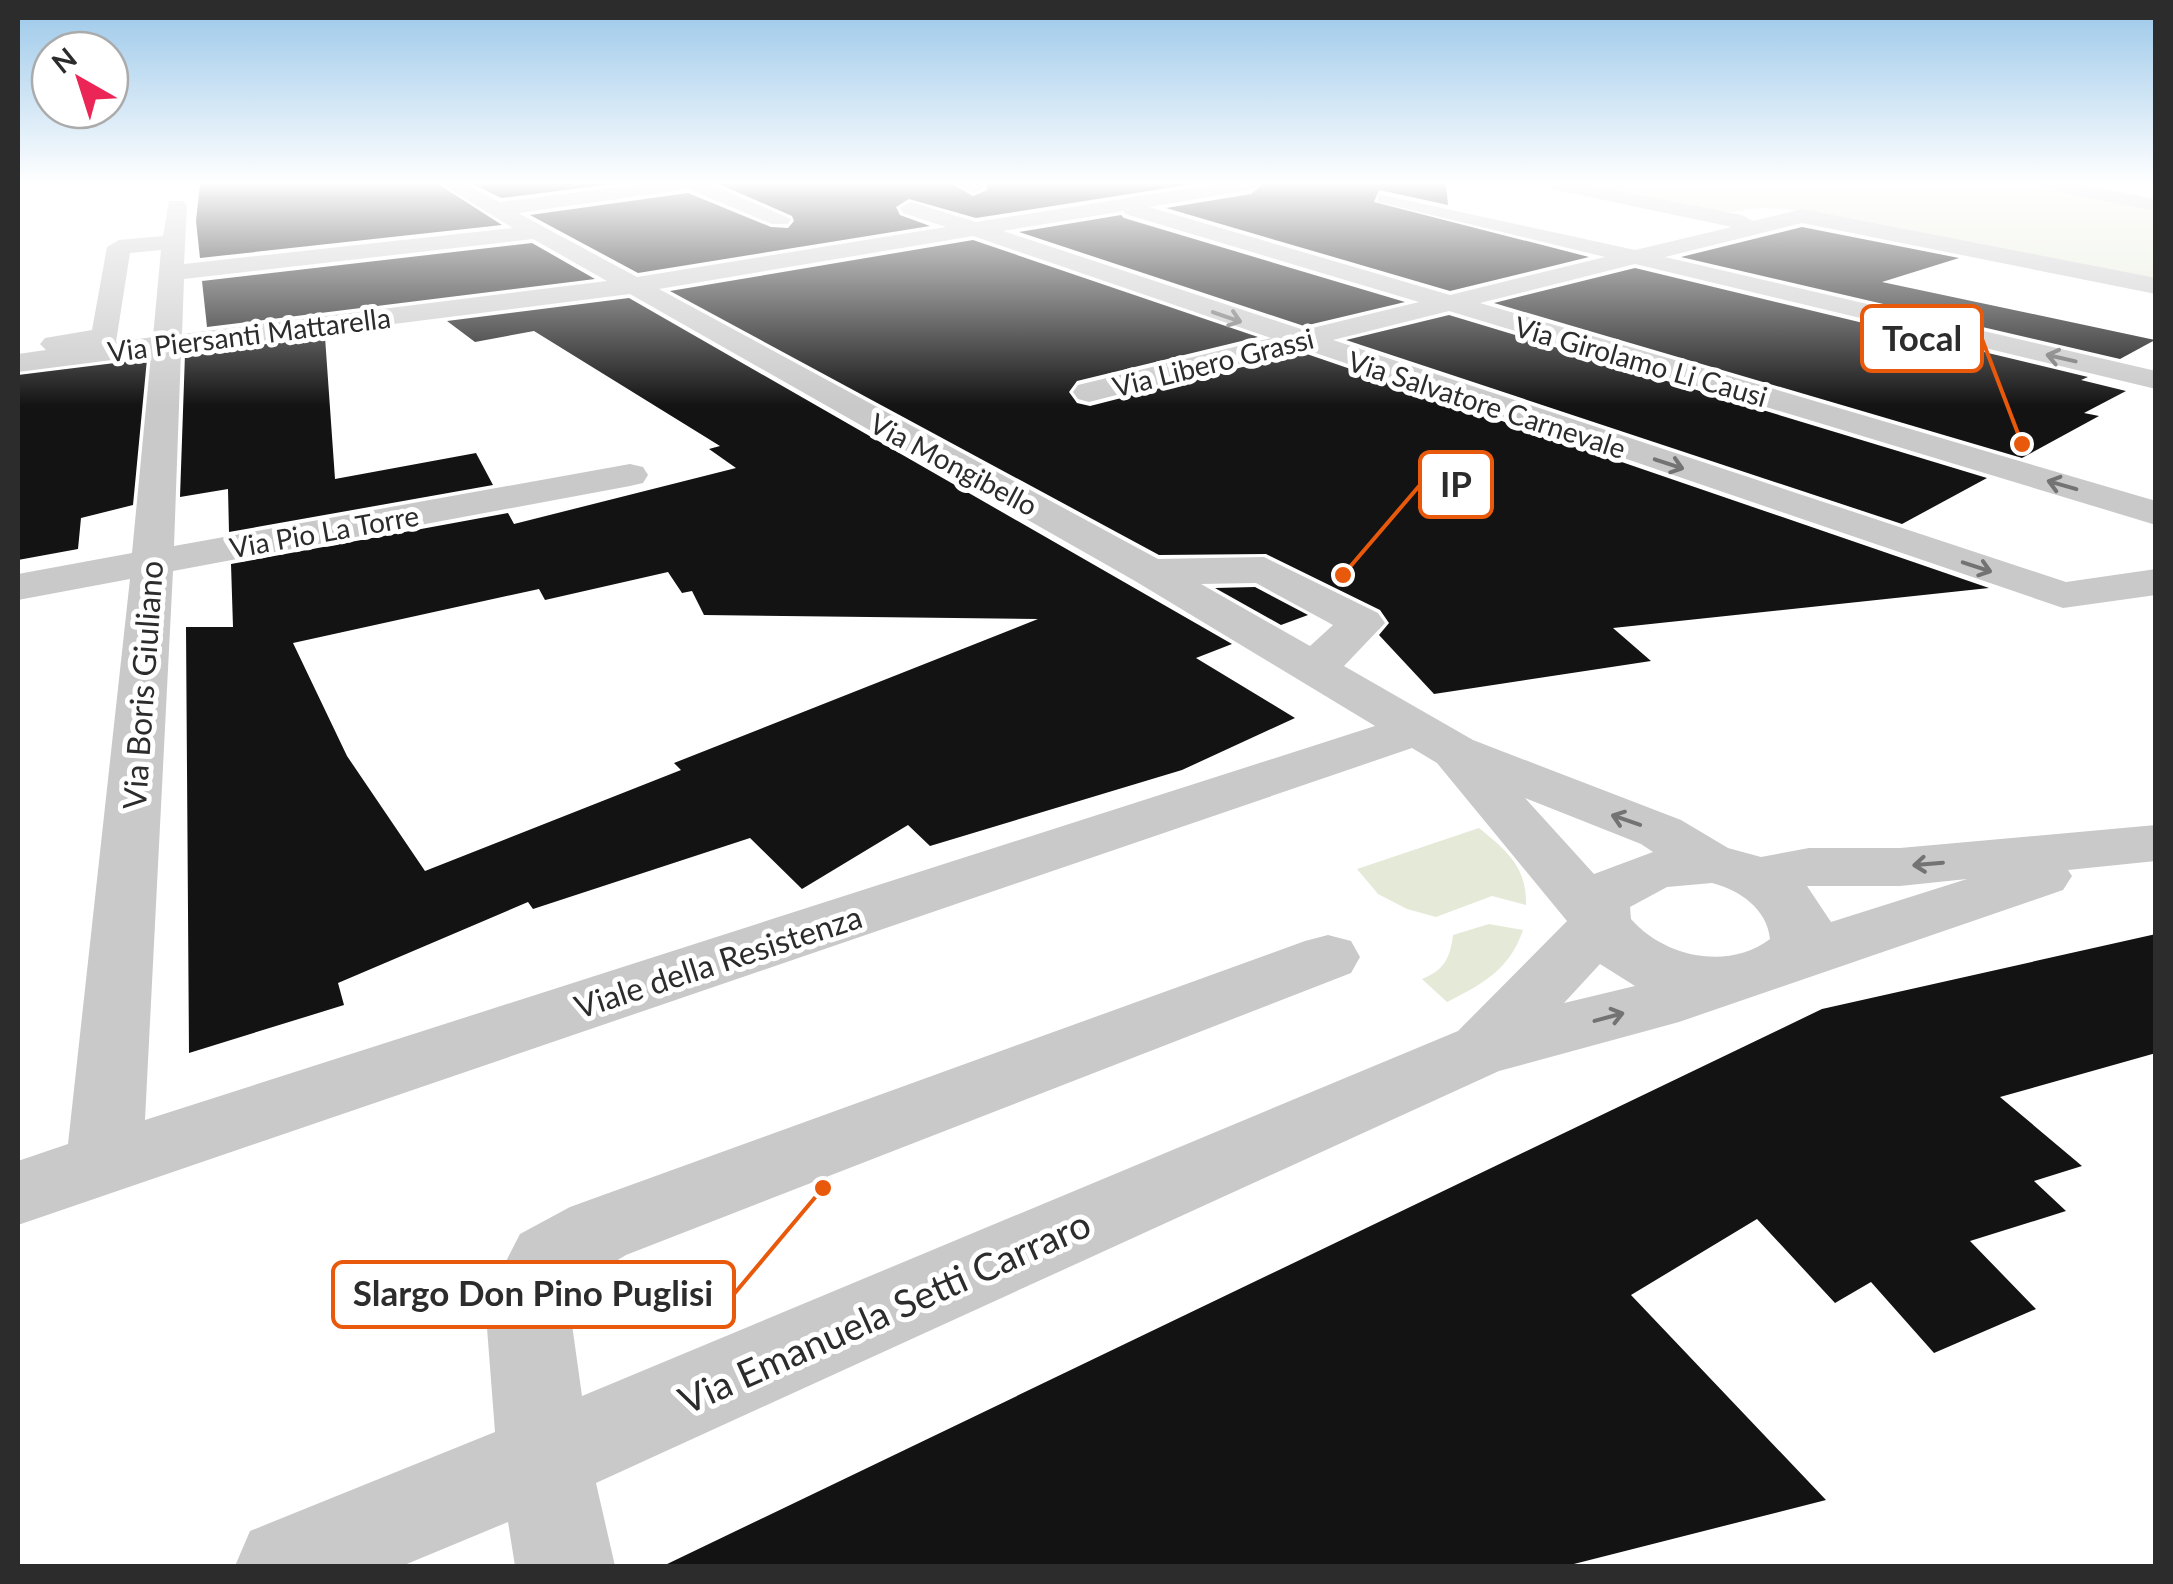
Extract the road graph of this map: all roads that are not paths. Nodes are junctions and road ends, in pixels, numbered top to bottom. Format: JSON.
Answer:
{"nodes":[{"id":1,"x":117,"y":258,"type":"edge"},
{"id":2,"x":173,"y":258,"type":"edge"},
{"id":3,"x":581,"y":258,"type":"edge"},
{"id":4,"x":797,"y":258,"type":"edge"},
{"id":5,"x":1055,"y":258,"type":"edge"},
{"id":6,"x":1294,"y":258,"type":"edge"},
{"id":7,"x":1630,"y":258,"type":"edge"},
{"id":8,"x":1638,"y":258,"type":"edge"},
{"id":9,"x":2014,"y":258,"type":"edge"},
{"id":10,"x":630,"y":286,"type":"junction"},
{"id":11,"x":2156,"y":286,"type":"edge"},
{"id":12,"x":1448,"y":304,"type":"junction"},
{"id":13,"x":1298,"y":341,"type":"junction"},
{"id":14,"x":166,"y":344,"type":"junction"},
{"id":15,"x":18,"y":348,"type":"edge"},
{"id":16,"x":18,"y":363,"type":"edge"},
{"id":17,"x":2156,"y":380,"type":"edge"},
{"id":18,"x":1089,"y":392,"type":"dead end"},
{"id":19,"x":630,"y":475,"type":"dead end"},
{"id":20,"x":2156,"y":513,"type":"edge"},
{"id":21,"x":152,"y":563,"type":"junction"},
{"id":22,"x":1150,"y":572,"type":"junction"},
{"id":23,"x":2156,"y":582,"type":"edge"},
{"id":24,"x":18,"y":587,"type":"edge"},
{"id":25,"x":1314,"y":668,"type":"junction"},
{"id":26,"x":1436,"y":740,"type":"junction"},
{"id":27,"x":2143,"y":845,"type":"edge"},
{"id":28,"x":1733,"y":871,"type":"junction"},
{"id":29,"x":1598,"y":920,"type":"junction"},
{"id":30,"x":1328,"y":957,"type":"dead end"},
{"id":31,"x":1793,"y":957,"type":"junction"},
{"id":32,"x":1719,"y":982,"type":"junction"},
{"id":33,"x":1480,"y":1050,"type":"junction"},
{"id":34,"x":104,"y":1165,"type":"junction"},
{"id":35,"x":18,"y":1193,"type":"edge"},
{"id":36,"x":544,"y":1459,"type":"junction"},
{"id":37,"x":285,"y":1566,"type":"edge"},
{"id":38,"x":565,"y":1566,"type":"edge"}],
"edges":[{"from":1,"to":15,"type":"street"},
{"from":2,"to":14,"type":"street","name":"Via Boris Giuliano"},
{"from":3,"to":10,"type":"street","name":"Via Mongibello"},
{"from":4,"to":10,"type":"street","name":"Via Piersanti Mattarella"},
{"from":5,"to":13,"type":"street","name":"Via Salvatore Carnevale","one_way":true},
{"from":6,"to":12,"type":"street","name":"Via Girolamo Li Causi"},
{"from":7,"to":12,"type":"street","name":"Via Libero Grassi"},
{"from":17,"to":8,"type":"street","one_way":true},
{"from":9,"to":11,"type":"street","name":"Via Libero Grassi"},
{"from":10,"to":14,"type":"street","name":"Via Piersanti Mattarella"},
{"from":10,"to":22,"type":"street","name":"Via Mongibello"},
{"from":12,"to":13,"type":"street","name":"Via Libero Grassi"},
{"from":20,"to":12,"type":"street","name":"Via Girolamo Li Causi","one_way":true},
{"from":13,"to":18,"type":"street","name":"Via Libero Grassi"},
{"from":13,"to":23,"type":"street","name":"Via Salvatore Carnevale","one_way":true},
{"from":14,"to":16,"type":"street","name":"Via Piersanti Mattarella"},
{"from":14,"to":21,"type":"street","name":"Via Boris Giuliano"},
{"from":19,"to":21,"type":"street","name":"Via Pio La Torre"},
{"from":21,"to":24,"type":"street","name":"Via Pio La Torre"},
{"from":21,"to":34,"type":"street","name":"Via Boris Giuliano"},
{"from":22,"to":25,"type":"street","name":"Via Mongibello"},
{"from":22,"to":25,"type":"street"},
{"from":25,"to":26,"type":"street","name":"Via Mongibello"},
{"from":28,"to":26,"type":"street","one_way":true},
{"from":26,"to":29,"type":"street"},
{"from":26,"to":34,"type":"street","name":"Viale della Resistenza"},
{"from":27,"to":28,"type":"street","one_way":true},
{"from":27,"to":31,"type":"street"},
{"from":28,"to":29,"type":"street"},
{"from":28,"to":31,"type":"street"},
{"from":29,"to":32,"type":"street"},
{"from":29,"to":33,"type":"street"},
{"from":30,"to":36,"type":"street"},
{"from":31,"to":32,"type":"street"},
{"from":33,"to":32,"type":"street","one_way":true},
{"from":33,"to":36,"type":"street","name":"Via Emanuela Setti Carraro"},
{"from":34,"to":35,"type":"street","name":"Viale della Resistenza"},
{"from":36,"to":37,"type":"street","name":"Via Emanuela Setti Carraro"},
{"from":36,"to":38,"type":"street"}]}
